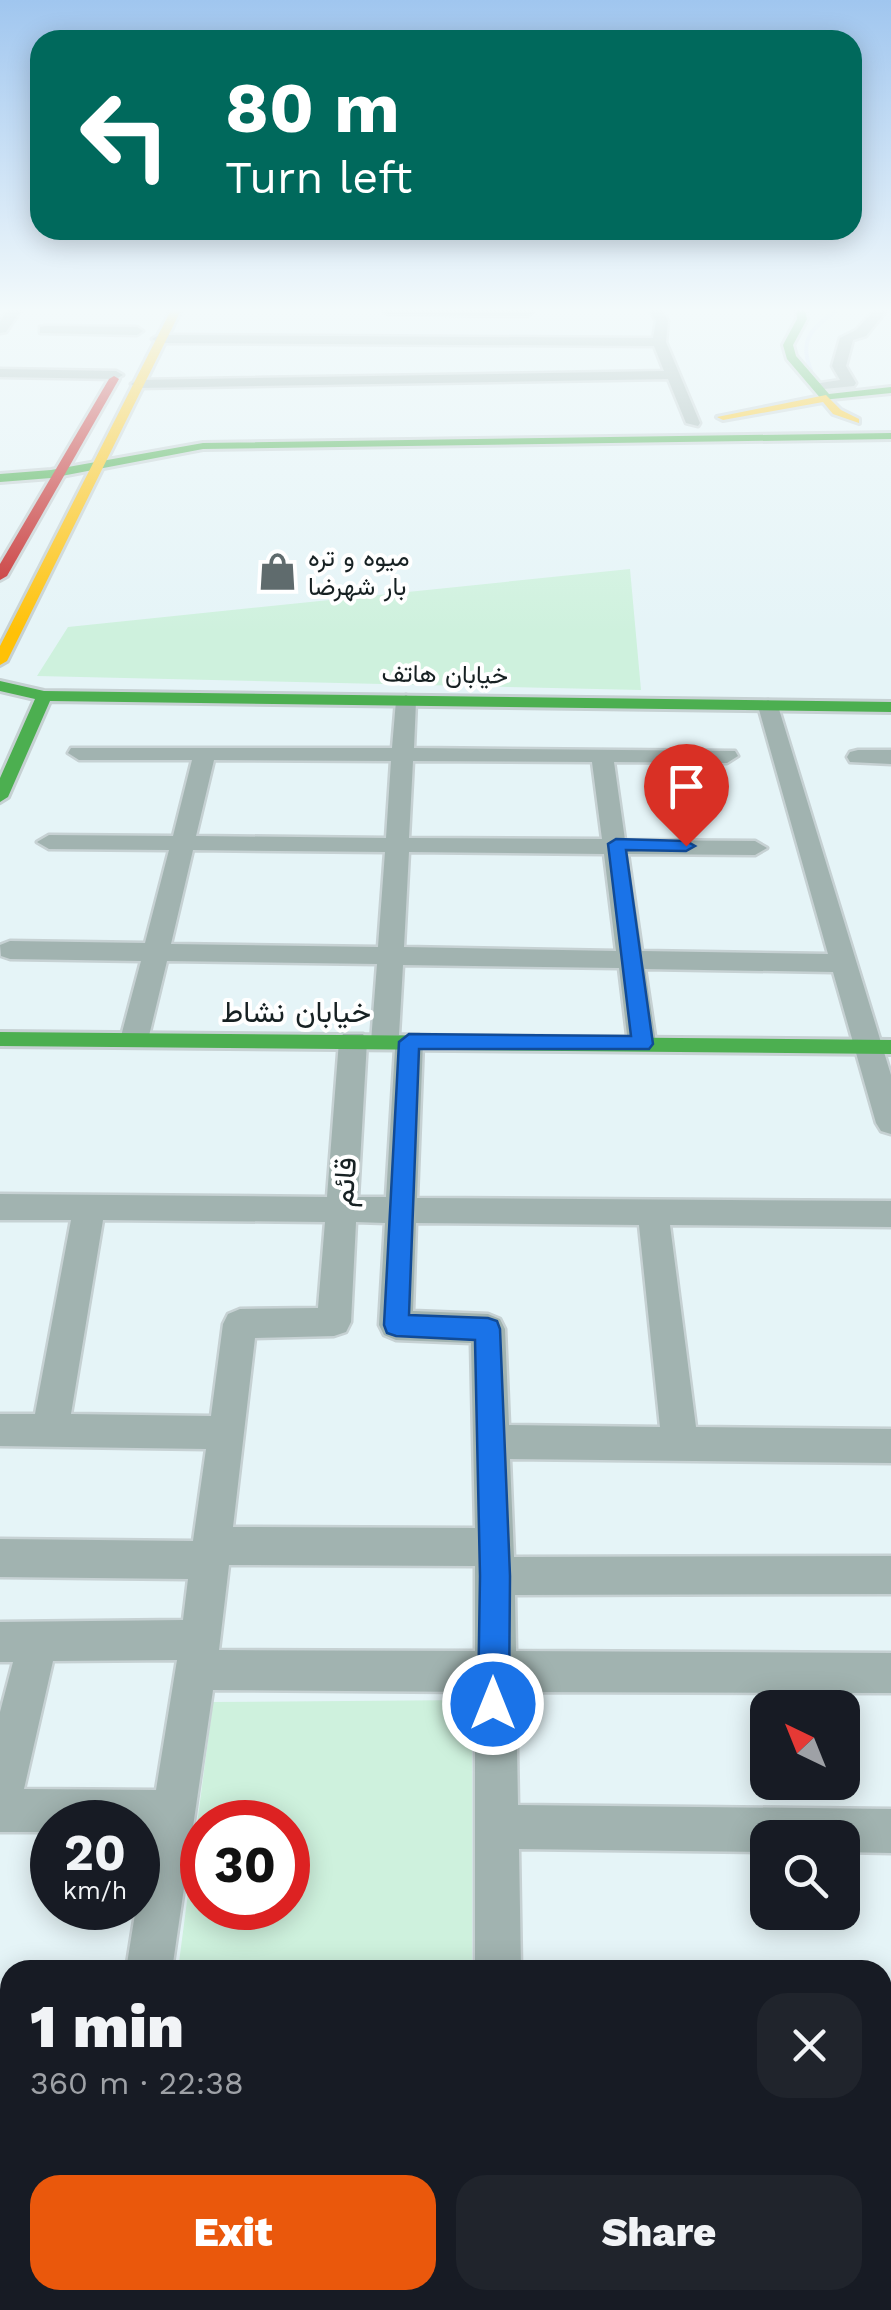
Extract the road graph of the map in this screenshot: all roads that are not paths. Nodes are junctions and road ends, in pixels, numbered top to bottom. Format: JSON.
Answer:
{"nodes":[{"id":1,"x":91,"y":418,"type":"edge"},
{"id":2,"x":119,"y":418,"type":"edge"},
{"id":3,"x":145,"y":418,"type":"edge"},
{"id":4,"x":691,"y":418,"type":"edge"},
{"id":5,"x":715,"y":418,"type":"edge"},
{"id":6,"x":849,"y":418,"type":"edge"},
{"id":7,"x":148,"y":423,"type":"dead end"},
{"id":8,"x":693,"y":423,"type":"junction"},
{"id":9,"x":880,"y":433,"type":"edge"},
{"id":10,"x":189,"y":437,"type":"junction"},
{"id":11,"x":107,"y":454,"type":"junction"},
{"id":12,"x":0,"y":465,"type":"edge"},
{"id":13,"x":62,"y":467,"type":"junction"},
{"id":14,"x":0,"y":478,"type":"edge"},
{"id":15,"x":86,"y":494,"type":"junction"},
{"id":16,"x":0,"y":576,"type":"edge"},
{"id":17,"x":0,"y":660,"type":"edge"},
{"id":18,"x":0,"y":686,"type":"edge"},
{"id":19,"x":44,"y":696,"type":"junction"},
{"id":20,"x":406,"y":701,"type":"junction"},
{"id":21,"x":768,"y":706,"type":"junction"},
{"id":22,"x":891,"y":707,"type":"edge"},
{"id":23,"x":80,"y":753,"type":"dead end"},
{"id":24,"x":205,"y":754,"type":"junction"},
{"id":25,"x":402,"y":754,"type":"junction"},
{"id":26,"x":602,"y":756,"type":"junction"},
{"id":27,"x":727,"y":756,"type":"dead end"},
{"id":28,"x":858,"y":758,"type":"dead end"},
{"id":29,"x":891,"y":758,"type":"edge"},
{"id":30,"x":0,"y":797,"type":"edge"},
{"id":31,"x":49,"y":842,"type":"dead end"},
{"id":32,"x":185,"y":843,"type":"junction"},
{"id":33,"x":616,"y":844,"type":"junction"},
{"id":34,"x":399,"y":845,"type":"junction"},
{"id":35,"x":755,"y":848,"type":"dead end"},
{"id":36,"x":10,"y":950,"type":"dead end"},
{"id":37,"x":154,"y":952,"type":"junction"},
{"id":38,"x":390,"y":956,"type":"junction"},
{"id":39,"x":631,"y":959,"type":"junction"},
{"id":40,"x":844,"y":963,"type":"junction"},
{"id":41,"x":0,"y":1039,"type":"edge"},
{"id":42,"x":134,"y":1040,"type":"junction"},
{"id":43,"x":353,"y":1042,"type":"junction"},
{"id":44,"x":397,"y":1042,"type":"junction"},
{"id":45,"x":642,"y":1044,"type":"junction"},
{"id":46,"x":880,"y":1048,"type":"edge"},
{"id":47,"x":891,"y":1124,"type":"edge"},
{"id":48,"x":0,"y":1207,"type":"edge"},
{"id":49,"x":90,"y":1209,"type":"junction"},
{"id":50,"x":342,"y":1209,"type":"junction"},
{"id":51,"x":402,"y":1210,"type":"junction"},
{"id":52,"x":653,"y":1212,"type":"junction"},
{"id":53,"x":891,"y":1214,"type":"edge"},
{"id":54,"x":0,"y":1430,"type":"edge"},
{"id":55,"x":50,"y":1430,"type":"junction"},
{"id":56,"x":226,"y":1434,"type":"junction"},
{"id":57,"x":491,"y":1442,"type":"junction"},
{"id":58,"x":680,"y":1443,"type":"junction"},
{"id":59,"x":891,"y":1446,"type":"edge"},
{"id":60,"x":210,"y":1553,"type":"junction"},
{"id":61,"x":0,"y":1558,"type":"edge"},
{"id":62,"x":494,"y":1561,"type":"junction"},
{"id":63,"x":891,"y":1575,"type":"edge"},
{"id":64,"x":19,"y":1642,"type":"edge"},
{"id":65,"x":198,"y":1655,"type":"junction"},
{"id":66,"x":493,"y":1672,"type":"junction"},
{"id":67,"x":891,"y":1673,"type":"edge"},
{"id":68,"x":0,"y":1796,"type":"edge"},
{"id":69,"x":0,"y":1810,"type":"edge"},
{"id":70,"x":174,"y":1812,"type":"junction"},
{"id":71,"x":494,"y":1827,"type":"junction"},
{"id":72,"x":891,"y":1831,"type":"edge"},
{"id":73,"x":151,"y":1960,"type":"edge"},
{"id":74,"x":498,"y":1960,"type":"edge"}],
"edges":[{"from":1,"to":13,"type":"main road"},
{"from":2,"to":11,"type":"main road"},
{"from":3,"to":7,"type":"main road"},
{"from":4,"to":8,"type":"street"},
{"from":5,"to":8,"type":"main road"},
{"from":6,"to":9,"type":"main road"},
{"from":8,"to":9,"type":"main road"},
{"from":8,"to":10,"type":"main road"},
{"from":9,"to":10,"type":"main road"},
{"from":10,"to":11,"type":"main road"},
{"from":10,"to":15,"type":"main road"},
{"from":11,"to":13,"type":"main road"},
{"from":11,"to":15,"type":"main road"},
{"from":12,"to":13,"type":"main road"},
{"from":13,"to":14,"type":"main road"},
{"from":13,"to":16,"type":"main road"},
{"from":15,"to":17,"type":"main road"},
{"from":18,"to":19,"type":"main road","name":"خیابان هاتف"},
{"from":19,"to":20,"type":"main road","name":"خیابان هاتف"},
{"from":19,"to":30,"type":"main road"},
{"from":20,"to":21,"type":"main road","name":"خیابان هاتف"},
{"from":20,"to":25,"type":"street"},
{"from":21,"to":22,"type":"main road","name":"خیابان هاتف"},
{"from":21,"to":40,"type":"street"},
{"from":23,"to":24,"type":"street"},
{"from":24,"to":25,"type":"street"},
{"from":24,"to":32,"type":"street"},
{"from":25,"to":26,"type":"street"},
{"from":25,"to":34,"type":"street"},
{"from":26,"to":27,"type":"street"},
{"from":26,"to":33,"type":"street"},
{"from":28,"to":29,"type":"street"},
{"from":31,"to":32,"type":"street"},
{"from":32,"to":34,"type":"street"},
{"from":32,"to":37,"type":"street"},
{"from":33,"to":34,"type":"street"},
{"from":33,"to":35,"type":"street"},
{"from":33,"to":39,"type":"street"},
{"from":34,"to":38,"type":"street"},
{"from":36,"to":37,"type":"street"},
{"from":37,"to":38,"type":"street"},
{"from":37,"to":42,"type":"street"},
{"from":38,"to":39,"type":"street"},
{"from":38,"to":44,"type":"street"},
{"from":39,"to":40,"type":"street"},
{"from":39,"to":45,"type":"street"},
{"from":40,"to":46,"type":"street"},
{"from":41,"to":42,"type":"main road","name":"خیابان نشاط"},
{"from":42,"to":43,"type":"main road","name":"خیابان نشاط"},
{"from":43,"to":44,"type":"main road","name":"خیابان نشاط"},
{"from":43,"to":50,"type":"street","name":"قائم"},
{"from":44,"to":45,"type":"main road","name":"خیابان نشاط"},
{"from":44,"to":51,"type":"street"},
{"from":45,"to":46,"type":"main road","name":"خیابان نشاط"},
{"from":46,"to":47,"type":"street"},
{"from":48,"to":49,"type":"street"},
{"from":49,"to":50,"type":"street"},
{"from":49,"to":55,"type":"street"},
{"from":50,"to":51,"type":"street"},
{"from":50,"to":56,"type":"street","name":"قائم"},
{"from":51,"to":52,"type":"street"},
{"from":51,"to":57,"type":"street"},
{"from":52,"to":53,"type":"street"},
{"from":52,"to":58,"type":"street"},
{"from":54,"to":55,"type":"street"},
{"from":55,"to":56,"type":"street"},
{"from":56,"to":60,"type":"street"},
{"from":57,"to":58,"type":"street"},
{"from":57,"to":62,"type":"street"},
{"from":58,"to":59,"type":"street"},
{"from":60,"to":61,"type":"street"},
{"from":60,"to":62,"type":"street"},
{"from":60,"to":65,"type":"street"},
{"from":62,"to":63,"type":"street"},
{"from":62,"to":66,"type":"street"},
{"from":64,"to":65,"type":"street"},
{"from":64,"to":68,"type":"street"},
{"from":65,"to":66,"type":"street"},
{"from":65,"to":70,"type":"street"},
{"from":66,"to":67,"type":"street"},
{"from":66,"to":71,"type":"street"},
{"from":69,"to":70,"type":"street"},
{"from":70,"to":73,"type":"street"},
{"from":71,"to":72,"type":"street"},
{"from":71,"to":74,"type":"street"}]}
